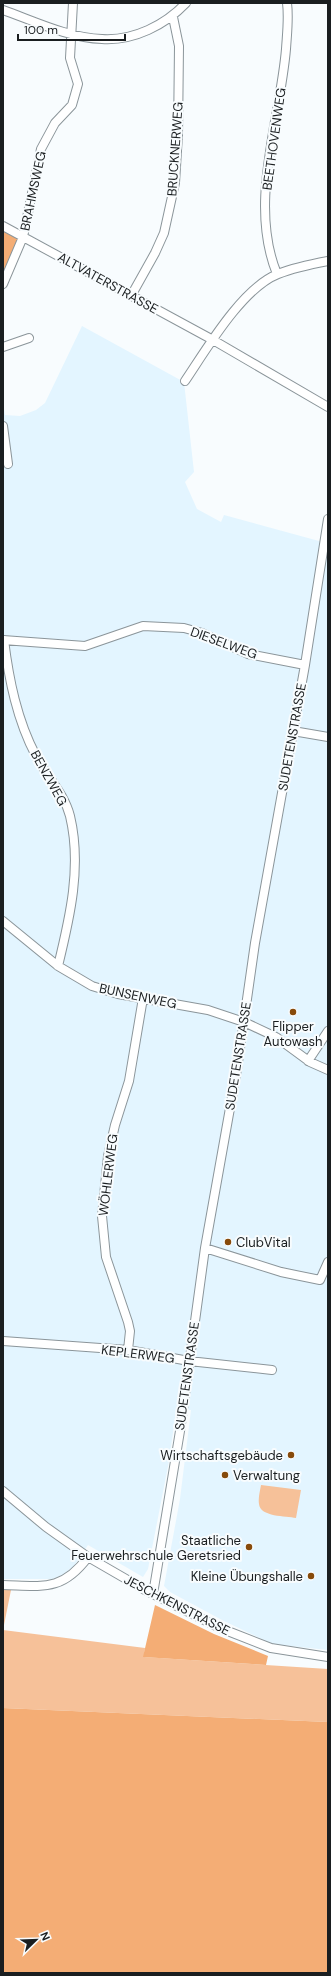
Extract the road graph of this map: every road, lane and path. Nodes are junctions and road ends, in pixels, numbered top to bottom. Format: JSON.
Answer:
{"nodes":[{"id":1,"x":73,"y":3,"type":"edge"},
{"id":2,"x":186,"y":3,"type":"edge"},
{"id":3,"x":287,"y":3,"type":"edge"},
{"id":4,"x":3,"y":10,"type":"edge"},
{"id":5,"x":173,"y":17,"type":"junction"},
{"id":6,"x":70,"y":33,"type":"junction"},
{"id":7,"x":3,"y":226,"type":"edge"},
{"id":8,"x":23,"y":237,"type":"junction"},
{"id":9,"x":328,"y":261,"type":"edge"},
{"id":10,"x":277,"y":274,"type":"junction"},
{"id":11,"x":3,"y":284,"type":"edge"},
{"id":12,"x":131,"y":296,"type":"junction"},
{"id":13,"x":29,"y":338,"type":"dead end"},
{"id":14,"x":213,"y":340,"type":"junction"},
{"id":15,"x":3,"y":347,"type":"edge"},
{"id":16,"x":185,"y":381,"type":"dead end"},
{"id":17,"x":328,"y":407,"type":"edge"},
{"id":18,"x":3,"y":426,"type":"edge"},
{"id":19,"x":8,"y":464,"type":"dead end"},
{"id":20,"x":328,"y":519,"type":"edge"},
{"id":21,"x":3,"y":640,"type":"edge"},
{"id":22,"x":305,"y":665,"type":"junction"},
{"id":23,"x":293,"y":731,"type":"junction"},
{"id":24,"x":328,"y":738,"type":"edge"},
{"id":25,"x":3,"y":922,"type":"edge"},
{"id":26,"x":58,"y":966,"type":"junction"},
{"id":27,"x":143,"y":998,"type":"junction"},
{"id":28,"x":244,"y":1022,"type":"junction"},
{"id":29,"x":328,"y":1031,"type":"edge"},
{"id":30,"x":308,"y":1061,"type":"junction"},
{"id":31,"x":328,"y":1070,"type":"edge"},
{"id":32,"x":205,"y":1248,"type":"junction"},
{"id":33,"x":328,"y":1262,"type":"edge"},
{"id":34,"x":3,"y":1341,"type":"edge"},
{"id":35,"x":128,"y":1350,"type":"junction"},
{"id":36,"x":189,"y":1361,"type":"junction"},
{"id":37,"x":272,"y":1370,"type":"dead end"},
{"id":38,"x":3,"y":1491,"type":"edge"},
{"id":39,"x":88,"y":1557,"type":"junction"},
{"id":40,"x":3,"y":1585,"type":"edge"},
{"id":41,"x":154,"y":1594,"type":"junction"},
{"id":42,"x":328,"y":1657,"type":"edge"}],
"edges":[{"from":1,"to":6,"type":"street","name":"BRAHMSWEG"},
{"from":2,"to":5,"type":"street"},
{"from":3,"to":10,"type":"street","name":"BEETHOVENWEG"},
{"from":4,"to":6,"type":"street"},
{"from":5,"to":6,"type":"street"},
{"from":5,"to":12,"type":"street","name":"BRUCKNERWEG"},
{"from":6,"to":8,"type":"street","name":"BRAHMSWEG"},
{"from":7,"to":8,"type":"street","name":"ALTVATERSTRASSE"},
{"from":8,"to":11,"type":"street","name":"BRAHMSWEG"},
{"from":8,"to":12,"type":"street","name":"ALTVATERSTRASSE"},
{"from":9,"to":10,"type":"street"},
{"from":10,"to":14,"type":"street"},
{"from":12,"to":14,"type":"street","name":"ALTVATERSTRASSE"},
{"from":13,"to":15,"type":"street"},
{"from":14,"to":16,"type":"street"},
{"from":14,"to":17,"type":"street","name":"ALTVATERSTRASSE"},
{"from":18,"to":19,"type":"street"},
{"from":20,"to":22,"type":"street","name":"SUDETENSTRASSE"},
{"from":21,"to":22,"type":"street","name":"DIESELWEG"},
{"from":21,"to":26,"type":"street","name":"BENZWEG"},
{"from":22,"to":23,"type":"street","name":"SUDETENSTRASSE"},
{"from":23,"to":24,"type":"street"},
{"from":23,"to":28,"type":"street","name":"SUDETENSTRASSE"},
{"from":25,"to":26,"type":"street","name":"BUNSENWEG"},
{"from":26,"to":27,"type":"street","name":"BUNSENWEG"},
{"from":27,"to":28,"type":"street","name":"BUNSENWEG"},
{"from":27,"to":35,"type":"street","name":"WÖHLERWEG"},
{"from":28,"to":30,"type":"street","name":"BUNSENWEG"},
{"from":28,"to":32,"type":"street","name":"SUDETENSTRASSE"},
{"from":29,"to":30,"type":"street"},
{"from":30,"to":31,"type":"street","name":"BUNSENWEG"},
{"from":32,"to":33,"type":"street"},
{"from":32,"to":36,"type":"street","name":"SUDETENSTRASSE"},
{"from":34,"to":35,"type":"street","name":"KEPLERWEG"},
{"from":35,"to":36,"type":"street","name":"KEPLERWEG"},
{"from":36,"to":37,"type":"street","name":"KEPLERWEG"},
{"from":36,"to":41,"type":"street","name":"SUDETENSTRASSE"},
{"from":38,"to":39,"type":"street","name":"JESCHKENSTRASSE"},
{"from":39,"to":40,"type":"street"},
{"from":39,"to":41,"type":"street","name":"JESCHKENSTRASSE"},
{"from":41,"to":42,"type":"street","name":"JESCHKENSTRASSE"}]}
